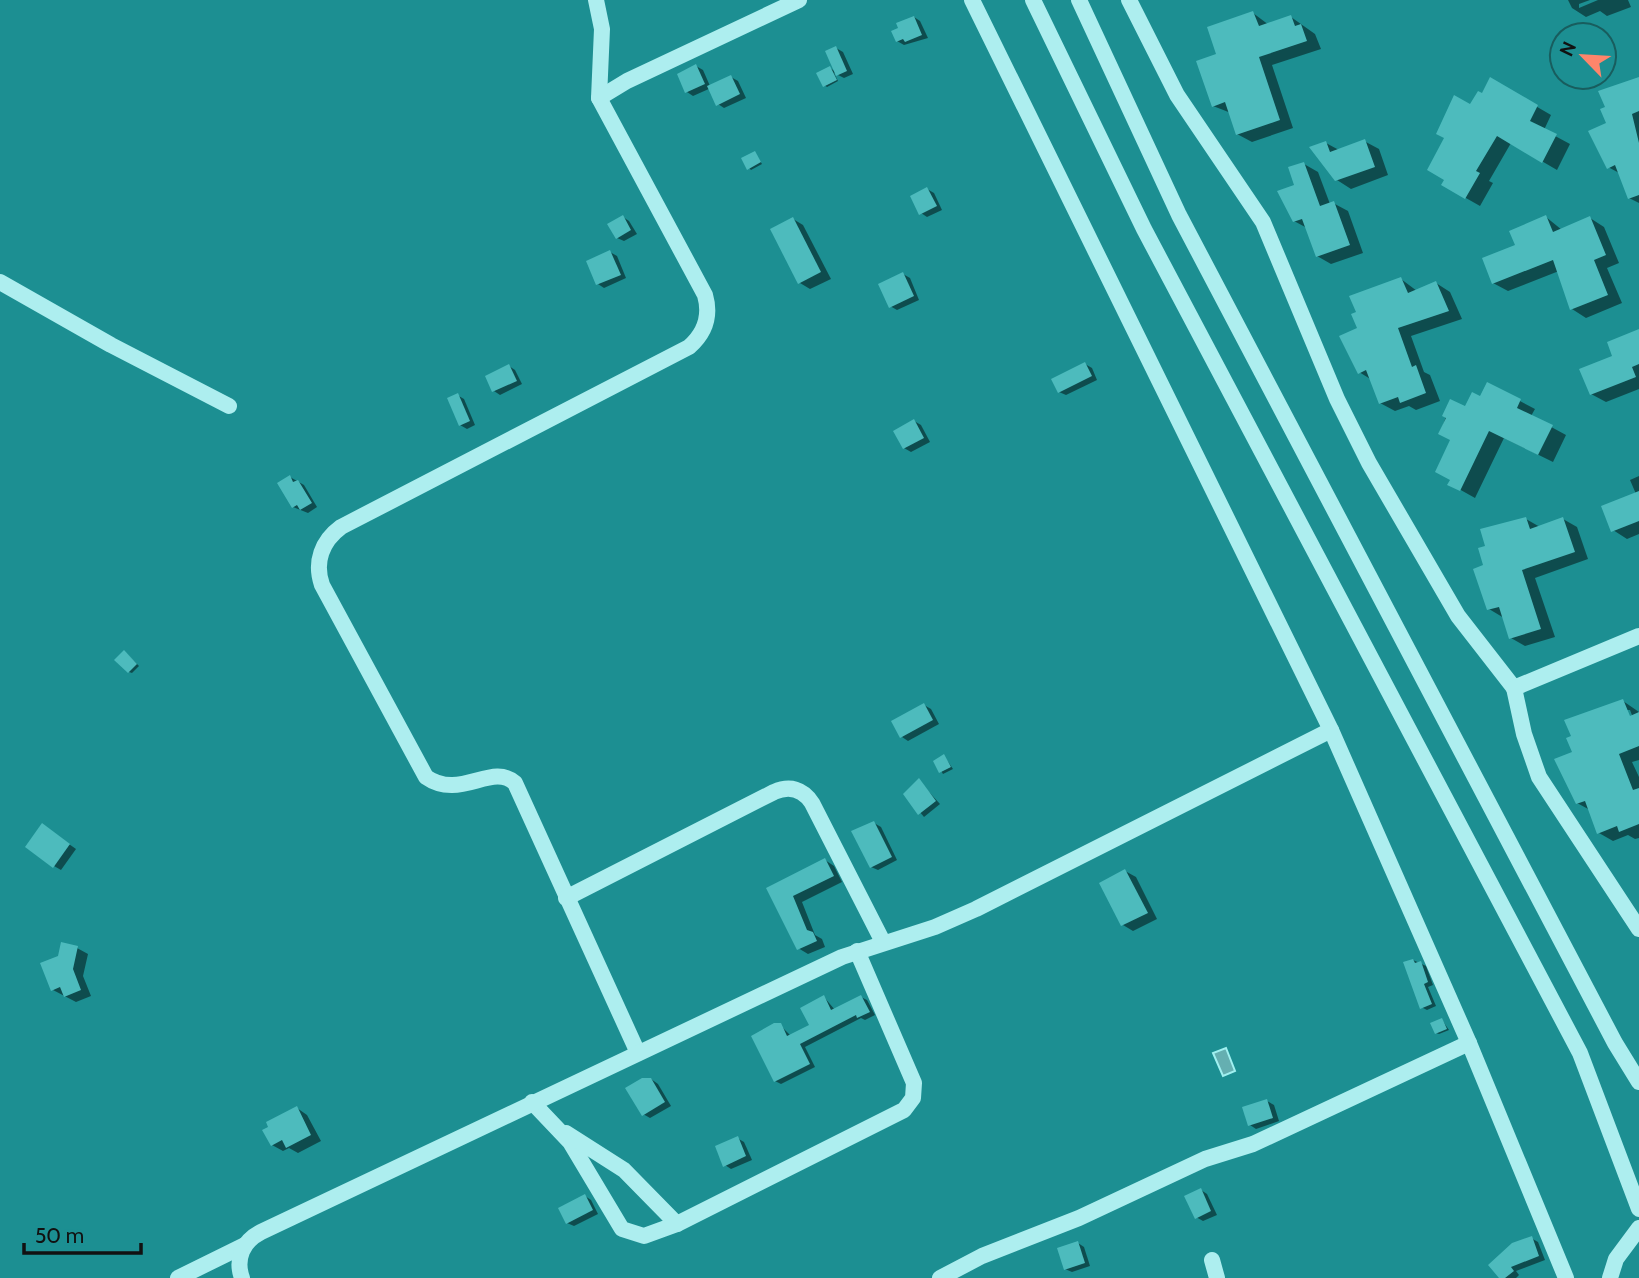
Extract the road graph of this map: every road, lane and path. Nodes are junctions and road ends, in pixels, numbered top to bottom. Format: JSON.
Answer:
{"nodes":[{"id":1,"x":596,"y":0,"type":"edge"},
{"id":2,"x":799,"y":0,"type":"edge"},
{"id":3,"x":971,"y":0,"type":"edge"},
{"id":4,"x":1033,"y":0,"type":"edge"},
{"id":5,"x":1079,"y":0,"type":"edge"},
{"id":6,"x":1129,"y":0,"type":"edge"},
{"id":7,"x":599,"y":98,"type":"junction"},
{"id":8,"x":0,"y":282,"type":"edge"},
{"id":9,"x":229,"y":406,"type":"dead end"},
{"id":10,"x":1639,"y":636,"type":"edge"},
{"id":11,"x":1514,"y":688,"type":"junction"},
{"id":12,"x":1331,"y":730,"type":"junction"},
{"id":13,"x":566,"y":898,"type":"junction"},
{"id":14,"x":1639,"y":929,"type":"edge"},
{"id":15,"x":883,"y":942,"type":"junction"},
{"id":16,"x":857,"y":951,"type":"junction"},
{"id":17,"x":1469,"y":1043,"type":"junction"},
{"id":18,"x":638,"y":1053,"type":"junction"},
{"id":19,"x":1639,"y":1082,"type":"edge"},
{"id":20,"x":532,"y":1102,"type":"junction"},
{"id":21,"x":559,"y":1129,"type":"junction"},
{"id":22,"x":1639,"y":1209,"type":"edge"},
{"id":23,"x":677,"y":1224,"type":"junction"},
{"id":24,"x":1639,"y":1228,"type":"edge"},
{"id":25,"x":245,"y":1245,"type":"junction"},
{"id":26,"x":1212,"y":1260,"type":"dead end"},
{"id":27,"x":178,"y":1278,"type":"edge"},
{"id":28,"x":242,"y":1278,"type":"edge"},
{"id":29,"x":940,"y":1278,"type":"edge"},
{"id":30,"x":1217,"y":1278,"type":"edge"},
{"id":31,"x":1566,"y":1278,"type":"edge"},
{"id":32,"x":1610,"y":1278,"type":"edge"}],
"edges":[{"from":1,"to":7,"type":"street"},
{"from":2,"to":7,"type":"street"},
{"from":3,"to":12,"type":"street"},
{"from":4,"to":22,"type":"street"},
{"from":5,"to":19,"type":"street"},
{"from":6,"to":11,"type":"street"},
{"from":7,"to":13,"type":"street"},
{"from":8,"to":9,"type":"street"},
{"from":10,"to":11,"type":"street"},
{"from":11,"to":14,"type":"street"},
{"from":12,"to":15,"type":"street"},
{"from":12,"to":17,"type":"street"},
{"from":13,"to":15,"type":"street"},
{"from":13,"to":18,"type":"street"},
{"from":15,"to":16,"type":"street"},
{"from":16,"to":18,"type":"street"},
{"from":16,"to":23,"type":"street"},
{"from":17,"to":29,"type":"street"},
{"from":17,"to":31,"type":"street"},
{"from":18,"to":20,"type":"street"},
{"from":20,"to":21,"type":"street"},
{"from":20,"to":25,"type":"street"},
{"from":21,"to":23,"type":"street"},
{"from":21,"to":23,"type":"street"},
{"from":24,"to":32,"type":"street"},
{"from":25,"to":27,"type":"street"},
{"from":25,"to":28,"type":"street"},
{"from":26,"to":30,"type":"street"}]}
